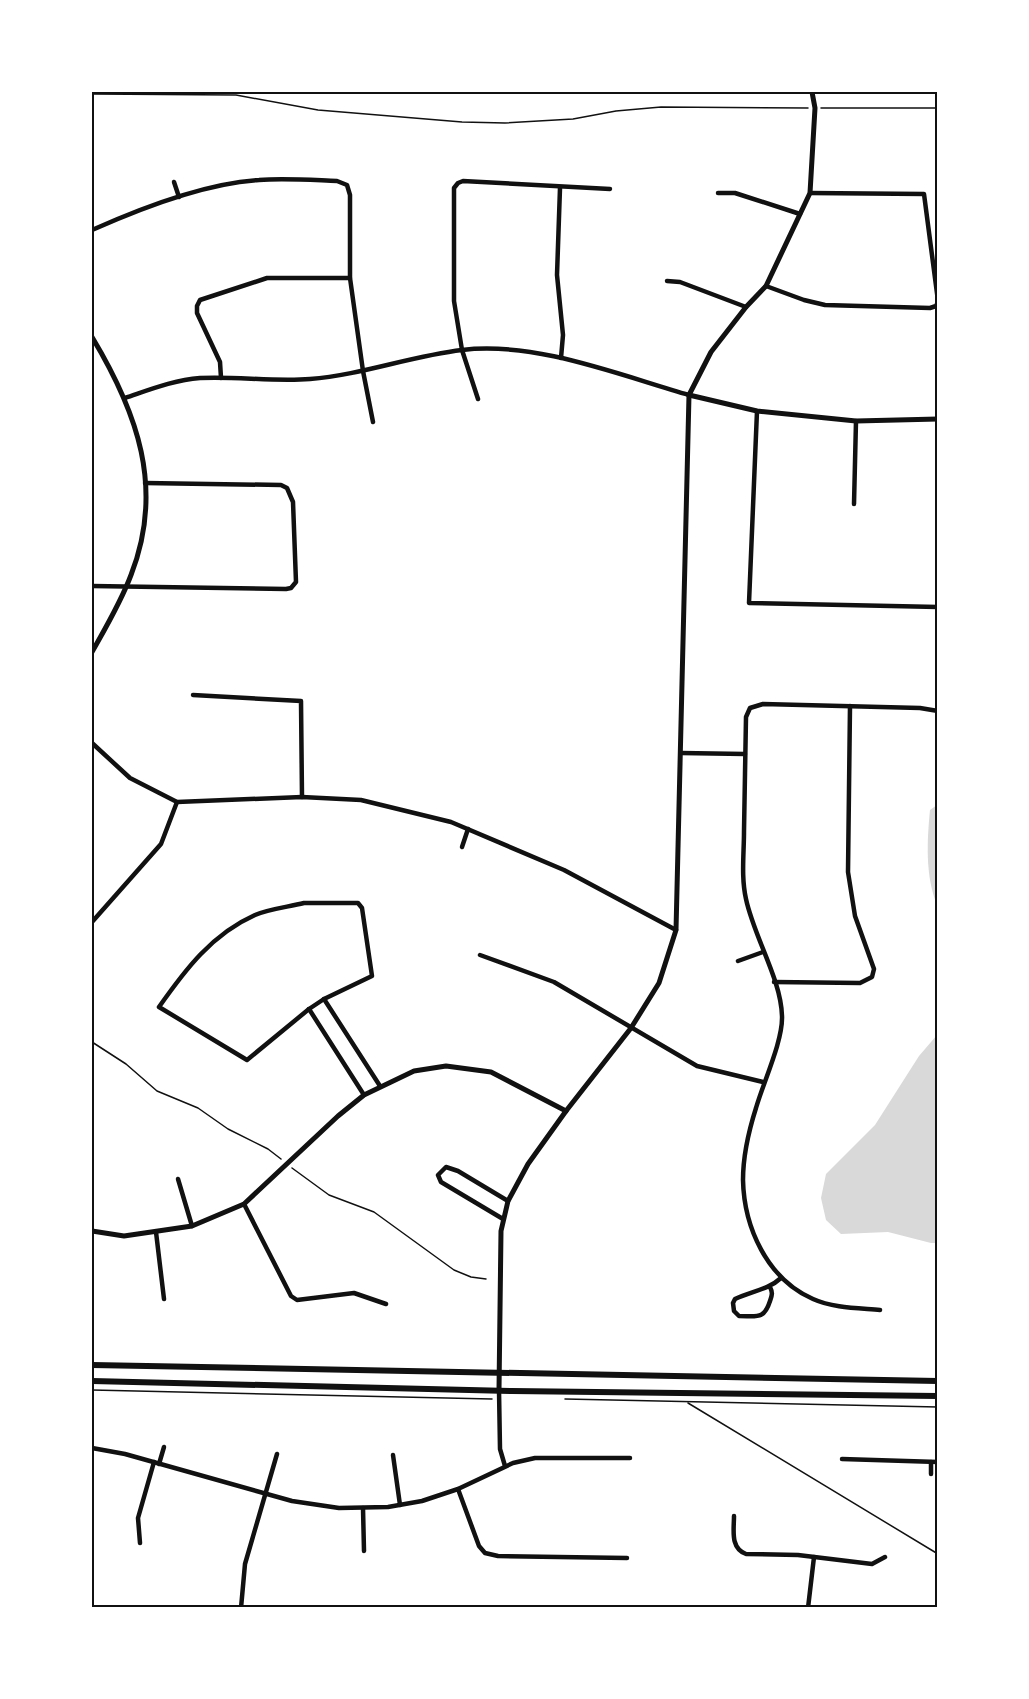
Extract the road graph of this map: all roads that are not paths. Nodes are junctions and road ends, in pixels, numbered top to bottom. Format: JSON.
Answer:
{"nodes":[{"id":1,"x":812,"y":92,"type":"edge"},
{"id":2,"x":174,"y":182,"type":"dead end"},
{"id":3,"x":560,"y":188,"type":"junction"},
{"id":4,"x":610,"y":189,"type":"dead end"},
{"id":5,"x":718,"y":193,"type":"dead end"},
{"id":6,"x":810,"y":193,"type":"junction"},
{"id":7,"x":179,"y":197,"type":"junction"},
{"id":8,"x":800,"y":214,"type":"junction"},
{"id":9,"x":92,"y":230,"type":"edge"},
{"id":10,"x":350,"y":278,"type":"junction"},
{"id":11,"x":667,"y":281,"type":"dead end"},
{"id":12,"x":766,"y":286,"type":"junction"},
{"id":13,"x":938,"y":302,"type":"edge"},
{"id":14,"x":746,"y":307,"type":"junction"},
{"id":15,"x":92,"y":337,"type":"edge"},
{"id":16,"x":462,"y":350,"type":"junction"},
{"id":17,"x":561,"y":358,"type":"junction"},
{"id":18,"x":363,"y":371,"type":"junction"},
{"id":19,"x":221,"y":378,"type":"junction"},
{"id":20,"x":689,"y":395,"type":"junction"},
{"id":21,"x":125,"y":398,"type":"junction"},
{"id":22,"x":478,"y":399,"type":"dead end"},
{"id":23,"x":757,"y":411,"type":"junction"},
{"id":24,"x":938,"y":419,"type":"edge"},
{"id":25,"x":373,"y":422,"type":"dead end"},
{"id":26,"x":856,"y":422,"type":"junction"},
{"id":27,"x":145,"y":483,"type":"junction"},
{"id":28,"x":854,"y":504,"type":"dead end"},
{"id":29,"x":92,"y":586,"type":"edge"},
{"id":30,"x":127,"y":587,"type":"junction"},
{"id":31,"x":938,"y":607,"type":"edge"},
{"id":32,"x":92,"y":652,"type":"edge"},
{"id":33,"x":193,"y":695,"type":"dead end"},
{"id":34,"x":850,"y":706,"type":"junction"},
{"id":35,"x":938,"y":711,"type":"edge"},
{"id":36,"x":92,"y":743,"type":"edge"},
{"id":37,"x":681,"y":753,"type":"junction"},
{"id":38,"x":745,"y":754,"type":"junction"},
{"id":39,"x":302,"y":797,"type":"junction"},
{"id":40,"x":177,"y":802,"type":"junction"},
{"id":41,"x":468,"y":829,"type":"junction"},
{"id":42,"x":462,"y":847,"type":"dead end"},
{"id":43,"x":92,"y":922,"type":"edge"},
{"id":44,"x":676,"y":930,"type":"junction"},
{"id":45,"x":763,"y":952,"type":"junction"},
{"id":46,"x":480,"y":955,"type":"dead end"},
{"id":47,"x":738,"y":961,"type":"dead end"},
{"id":48,"x":774,"y":982,"type":"junction"},
{"id":49,"x":324,"y":999,"type":"junction"},
{"id":50,"x":309,"y":1009,"type":"junction"},
{"id":51,"x":631,"y":1028,"type":"junction"},
{"id":52,"x":763,"y":1082,"type":"junction"},
{"id":53,"x":380,"y":1086,"type":"junction"},
{"id":54,"x":364,"y":1095,"type":"junction"},
{"id":55,"x":566,"y":1111,"type":"junction"},
{"id":56,"x":178,"y":1179,"type":"dead end"},
{"id":57,"x":508,"y":1201,"type":"junction"},
{"id":58,"x":243,"y":1204,"type":"junction"},
{"id":59,"x":503,"y":1219,"type":"junction"},
{"id":60,"x":192,"y":1226,"type":"junction"},
{"id":61,"x":92,"y":1231,"type":"edge"},
{"id":62,"x":156,"y":1232,"type":"junction"},
{"id":63,"x":781,"y":1278,"type":"junction"},
{"id":64,"x":770,"y":1287,"type":"junction"},
{"id":65,"x":164,"y":1299,"type":"dead end"},
{"id":66,"x":386,"y":1304,"type":"dead end"},
{"id":67,"x":880,"y":1310,"type":"dead end"},
{"id":68,"x":92,"y":1365,"type":"edge"},
{"id":69,"x":499,"y":1374,"type":"junction"},
{"id":70,"x":92,"y":1381,"type":"edge"},
{"id":71,"x":938,"y":1381,"type":"edge"},
{"id":72,"x":499,"y":1390,"type":"junction"},
{"id":73,"x":938,"y":1396,"type":"edge"},
{"id":74,"x":164,"y":1447,"type":"dead end"},
{"id":75,"x":92,"y":1448,"type":"edge"},
{"id":76,"x":277,"y":1454,"type":"dead end"},
{"id":77,"x":393,"y":1455,"type":"dead end"},
{"id":78,"x":630,"y":1458,"type":"dead end"},
{"id":79,"x":842,"y":1460,"type":"dead end"},
{"id":80,"x":931,"y":1462,"type":"junction"},
{"id":81,"x":938,"y":1462,"type":"edge"},
{"id":82,"x":156,"y":1463,"type":"junction"},
{"id":83,"x":505,"y":1466,"type":"junction"},
{"id":84,"x":931,"y":1474,"type":"dead end"},
{"id":85,"x":458,"y":1489,"type":"junction"},
{"id":86,"x":266,"y":1494,"type":"junction"},
{"id":87,"x":400,"y":1505,"type":"junction"},
{"id":88,"x":363,"y":1509,"type":"junction"},
{"id":89,"x":734,"y":1515,"type":"dead end"},
{"id":90,"x":140,"y":1543,"type":"dead end"},
{"id":91,"x":364,"y":1551,"type":"dead end"},
{"id":92,"x":814,"y":1557,"type":"junction"},
{"id":93,"x":885,"y":1557,"type":"dead end"},
{"id":94,"x":627,"y":1558,"type":"dead end"},
{"id":95,"x":241,"y":1608,"type":"edge"},
{"id":96,"x":808,"y":1608,"type":"edge"}],
"edges":[{"from":1,"to":6,"type":"street"},
{"from":2,"to":7,"type":"street"},
{"from":3,"to":4,"type":"street"},
{"from":3,"to":16,"type":"street"},
{"from":3,"to":17,"type":"street"},
{"from":5,"to":8,"type":"street"},
{"from":6,"to":8,"type":"street"},
{"from":6,"to":13,"type":"street"},
{"from":7,"to":9,"type":"street"},
{"from":7,"to":10,"type":"street"},
{"from":8,"to":12,"type":"street"},
{"from":10,"to":18,"type":"street"},
{"from":10,"to":19,"type":"street"},
{"from":11,"to":14,"type":"street"},
{"from":12,"to":13,"type":"street"},
{"from":12,"to":14,"type":"street"},
{"from":14,"to":20,"type":"street"},
{"from":15,"to":21,"type":"street"},
{"from":16,"to":17,"type":"street"},
{"from":16,"to":18,"type":"street"},
{"from":16,"to":22,"type":"street"},
{"from":17,"to":20,"type":"street"},
{"from":18,"to":19,"type":"street"},
{"from":18,"to":25,"type":"street"},
{"from":19,"to":21,"type":"street"},
{"from":20,"to":23,"type":"street"},
{"from":20,"to":37,"type":"street"},
{"from":21,"to":27,"type":"street"},
{"from":23,"to":26,"type":"street"},
{"from":23,"to":31,"type":"street"},
{"from":24,"to":26,"type":"street"},
{"from":26,"to":28,"type":"street"},
{"from":27,"to":30,"type":"street"},
{"from":27,"to":30,"type":"street"},
{"from":29,"to":30,"type":"street"},
{"from":30,"to":32,"type":"street"},
{"from":33,"to":39,"type":"street"},
{"from":34,"to":35,"type":"street"},
{"from":34,"to":38,"type":"street"},
{"from":34,"to":48,"type":"street"},
{"from":36,"to":40,"type":"street"},
{"from":37,"to":38,"type":"street"},
{"from":37,"to":44,"type":"street"},
{"from":38,"to":45,"type":"street"},
{"from":39,"to":40,"type":"street"},
{"from":39,"to":41,"type":"street"},
{"from":40,"to":43,"type":"street"},
{"from":41,"to":42,"type":"street"},
{"from":41,"to":44,"type":"street"},
{"from":44,"to":51,"type":"street"},
{"from":45,"to":47,"type":"street"},
{"from":45,"to":48,"type":"street"},
{"from":46,"to":51,"type":"street"},
{"from":48,"to":52,"type":"street"},
{"from":49,"to":50,"type":"street"},
{"from":49,"to":50,"type":"street"},
{"from":49,"to":53,"type":"street"},
{"from":50,"to":54,"type":"street"},
{"from":51,"to":52,"type":"street"},
{"from":51,"to":55,"type":"street"},
{"from":52,"to":63,"type":"street"},
{"from":53,"to":54,"type":"street"},
{"from":53,"to":55,"type":"street"},
{"from":54,"to":58,"type":"street"},
{"from":55,"to":57,"type":"street"},
{"from":56,"to":60,"type":"street"},
{"from":57,"to":59,"type":"street"},
{"from":57,"to":59,"type":"street"},
{"from":58,"to":60,"type":"street"},
{"from":58,"to":66,"type":"street"},
{"from":59,"to":69,"type":"street"},
{"from":60,"to":62,"type":"street"},
{"from":61,"to":62,"type":"street"},
{"from":62,"to":65,"type":"street"},
{"from":63,"to":64,"type":"street"},
{"from":63,"to":67,"type":"street"},
{"from":64,"to":64,"type":"street"},
{"from":68,"to":69,"type":"main road"},
{"from":69,"to":71,"type":"main road"},
{"from":69,"to":72,"type":"street"},
{"from":70,"to":72,"type":"main road"},
{"from":72,"to":73,"type":"main road"},
{"from":72,"to":83,"type":"street"},
{"from":74,"to":82,"type":"street"},
{"from":75,"to":82,"type":"street"},
{"from":76,"to":86,"type":"street"},
{"from":77,"to":87,"type":"street"},
{"from":78,"to":83,"type":"street"},
{"from":79,"to":80,"type":"street"},
{"from":80,"to":81,"type":"street"},
{"from":80,"to":84,"type":"street"},
{"from":82,"to":86,"type":"street"},
{"from":82,"to":90,"type":"street"},
{"from":83,"to":85,"type":"street"},
{"from":85,"to":87,"type":"street"},
{"from":85,"to":94,"type":"street"},
{"from":86,"to":88,"type":"street"},
{"from":86,"to":95,"type":"street"},
{"from":87,"to":88,"type":"street"},
{"from":88,"to":91,"type":"street"},
{"from":89,"to":92,"type":"street"},
{"from":92,"to":93,"type":"street"},
{"from":92,"to":96,"type":"street"}]}
